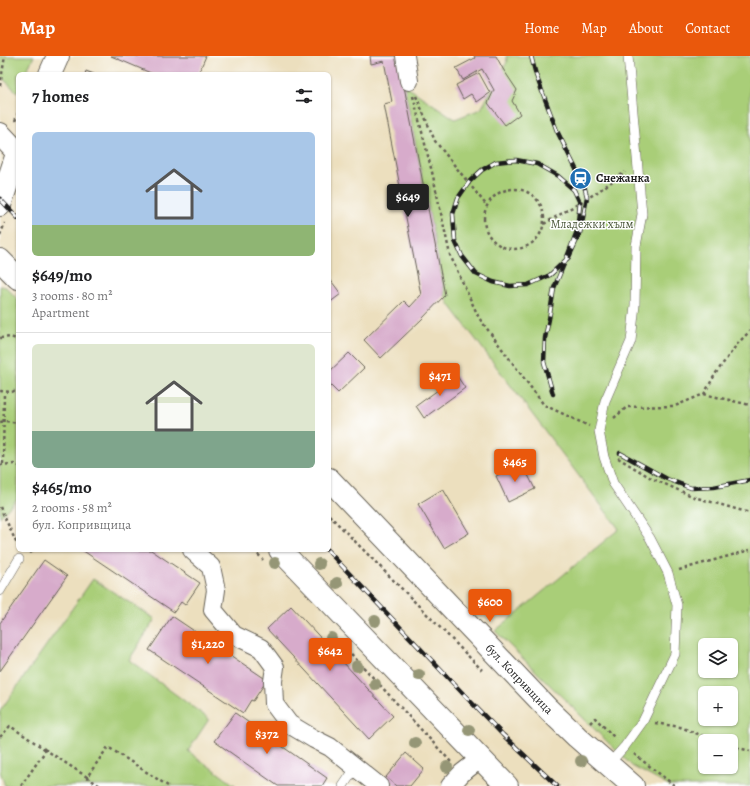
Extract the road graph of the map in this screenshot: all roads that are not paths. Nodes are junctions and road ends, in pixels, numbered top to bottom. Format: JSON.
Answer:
{"nodes":[{"id":1,"x":58,"y":56,"type":"edge"},
{"id":2,"x":405,"y":56,"type":"edge"},
{"id":3,"x":628,"y":56,"type":"edge"},
{"id":4,"x":51,"y":72,"type":"edge"},
{"id":5,"x":409,"y":81,"type":"road end"},
{"id":6,"x":0,"y":134,"type":"edge"},
{"id":7,"x":16,"y":150,"type":"edge"},
{"id":8,"x":16,"y":158,"type":"edge"},
{"id":9,"x":0,"y":205,"type":"edge"},
{"id":10,"x":0,"y":260,"type":"edge"},
{"id":11,"x":16,"y":276,"type":"edge"},
{"id":12,"x":331,"y":481,"type":"edge"},
{"id":13,"x":194,"y":552,"type":"edge"},
{"id":14,"x":272,"y":556,"type":"edge"},
{"id":15,"x":19,"y":559,"type":"dead end"},
{"id":16,"x":0,"y":591,"type":"edge"},
{"id":17,"x":480,"y":759,"type":"junction"},
{"id":18,"x":608,"y":765,"type":"junction"},
{"id":19,"x":356,"y":768,"type":"junction"},
{"id":20,"x":343,"y":786,"type":"edge"},
{"id":21,"x":379,"y":786,"type":"edge"},
{"id":22,"x":450,"y":786,"type":"edge"},
{"id":23,"x":506,"y":786,"type":"edge"},
{"id":24,"x":633,"y":786,"type":"edge"}],
"edges":[{"from":1,"to":4,"type":"main road"},
{"from":2,"to":5,"type":"street"},
{"from":3,"to":18,"type":"lane"},
{"from":6,"to":7,"type":"main road"},
{"from":8,"to":9,"type":"main road"},
{"from":10,"to":11,"type":"main road"},
{"from":12,"to":18,"type":"main road","name":"бул. Копривщица"},
{"from":13,"to":19,"type":"street"},
{"from":14,"to":17,"type":"main road"},
{"from":15,"to":16,"type":"lane"},
{"from":17,"to":22,"type":"street"},
{"from":17,"to":23,"type":"main road"},
{"from":18,"to":24,"type":"main road","name":"бул. Копривщица"},
{"from":19,"to":20,"type":"lane"},
{"from":19,"to":21,"type":"street"}]}
